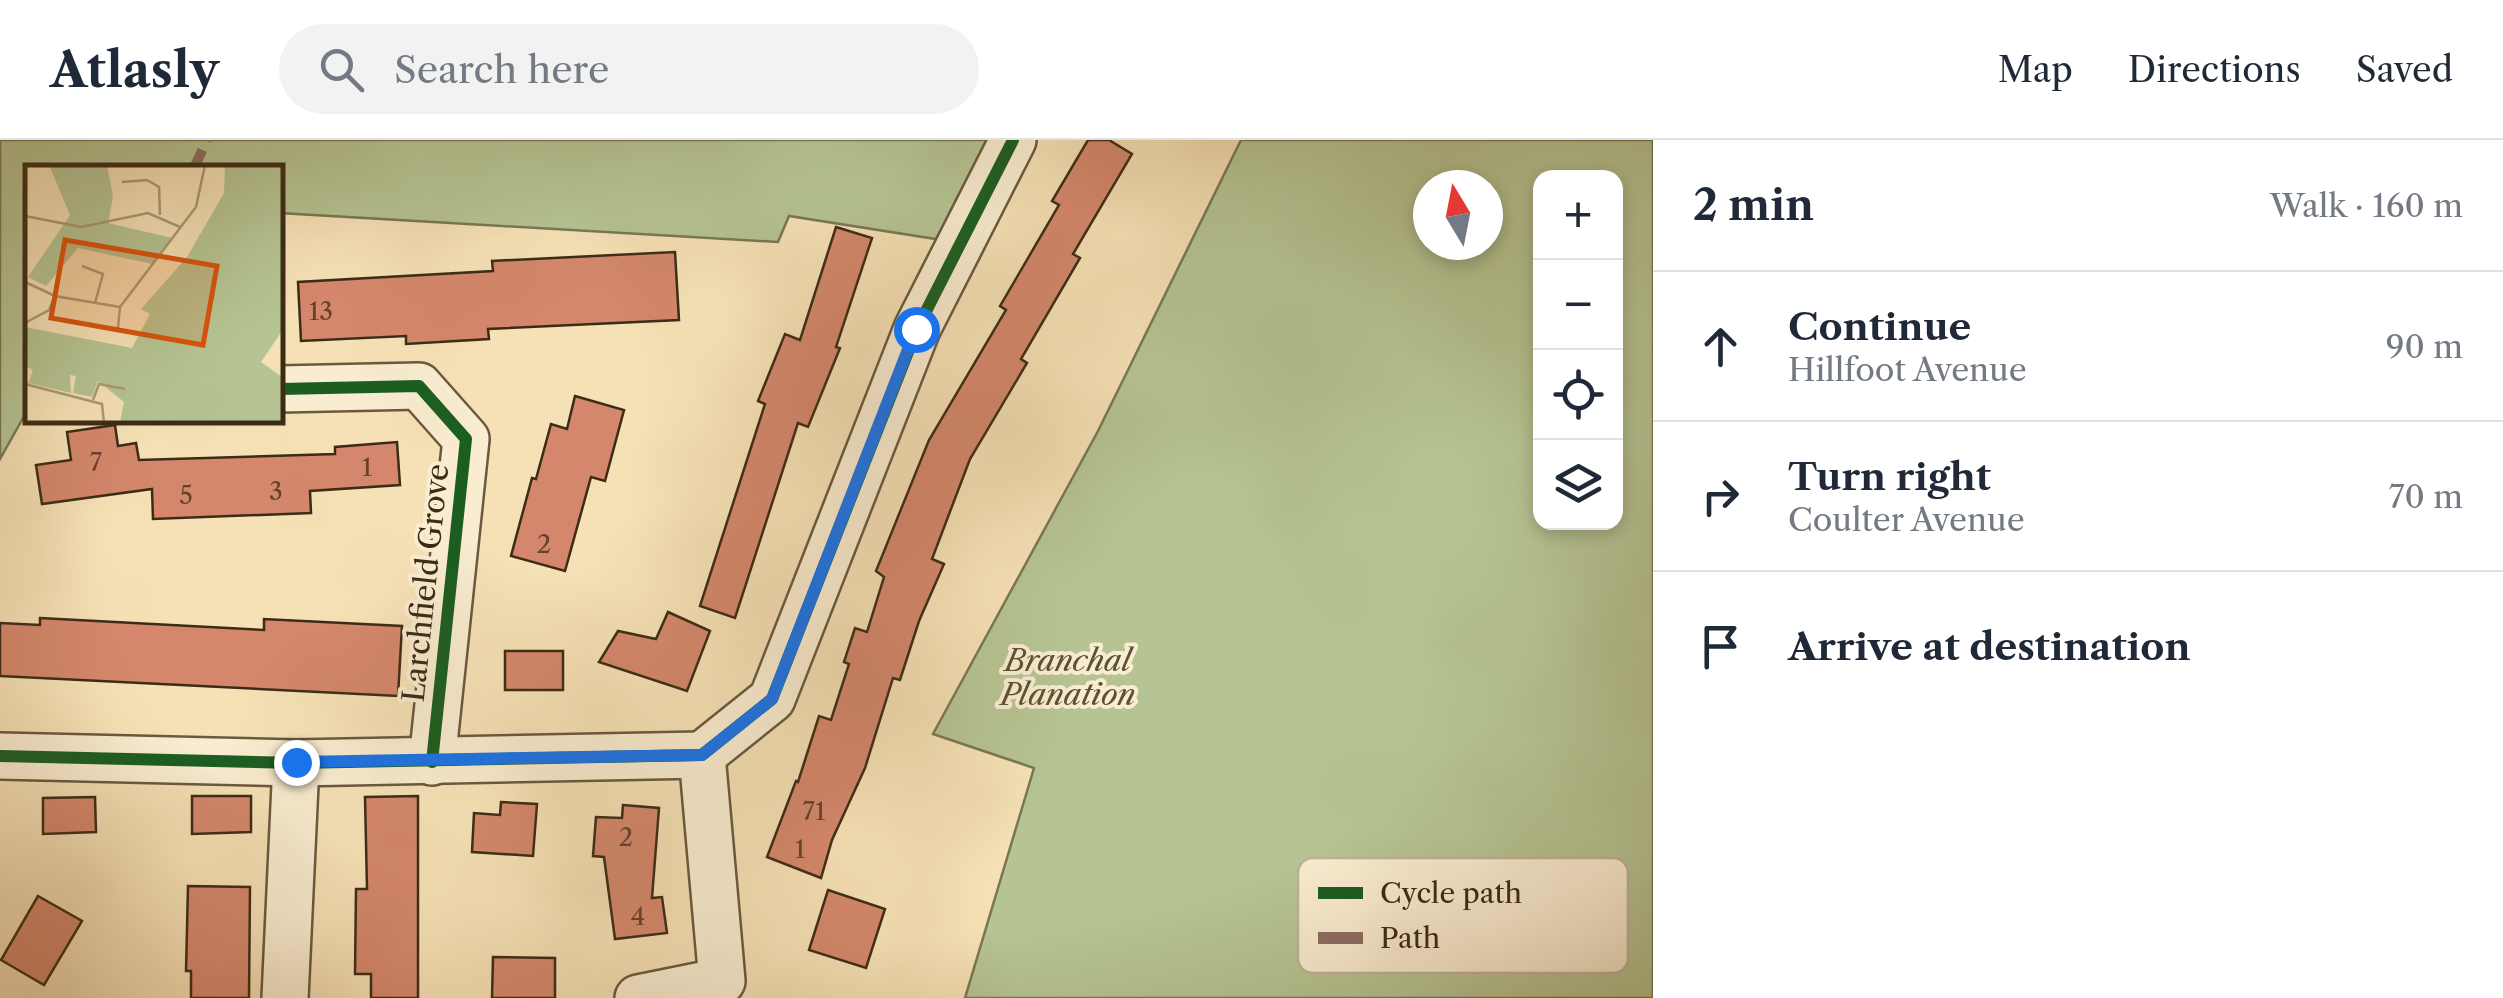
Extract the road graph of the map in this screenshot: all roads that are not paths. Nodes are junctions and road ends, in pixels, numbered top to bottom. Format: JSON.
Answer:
{"nodes":[{"id":1,"x":1013,"y":140,"type":"edge"},
{"id":2,"x":282,"y":389,"type":"edge"},
{"id":3,"x":702,"y":755,"type":"junction"},
{"id":4,"x":0,"y":756,"type":"edge"},
{"id":5,"x":296,"y":762,"type":"junction"},
{"id":6,"x":432,"y":762,"type":"junction"},
{"id":7,"x":285,"y":998,"type":"edge"},
{"id":8,"x":638,"y":998,"type":"edge"}],
"edges":[{"from":1,"to":3,"type":"street"},
{"from":2,"to":6,"type":"street","name":"Larchfield Grove"},
{"from":3,"to":6,"type":"street"},
{"from":3,"to":8,"type":"street"},
{"from":4,"to":5,"type":"street"},
{"from":5,"to":6,"type":"street"},
{"from":5,"to":7,"type":"street"}]}
